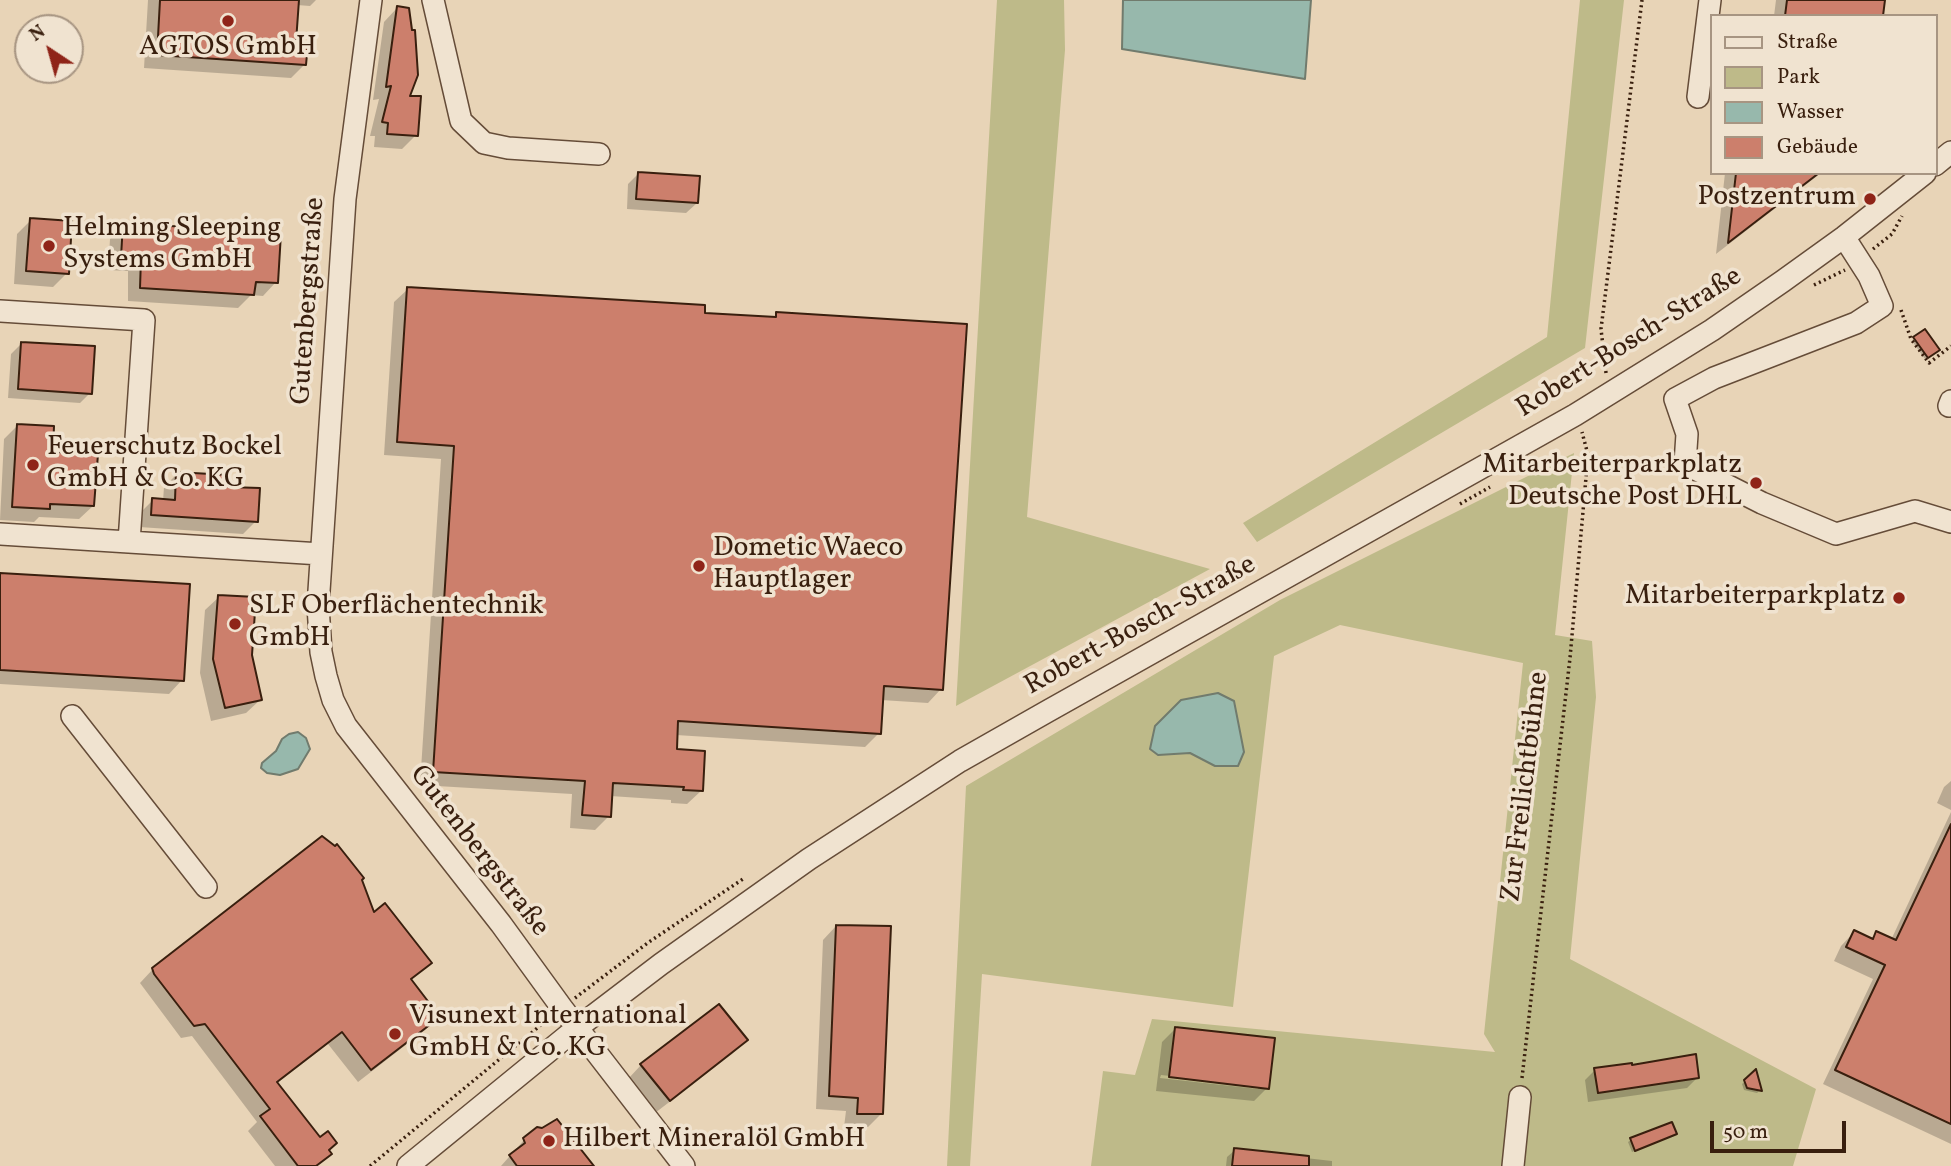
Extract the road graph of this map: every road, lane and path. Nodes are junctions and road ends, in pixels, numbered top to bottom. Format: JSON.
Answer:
{"nodes":[{"id":1,"x":371,"y":0,"type":"edge"},
{"id":2,"x":433,"y":0,"type":"edge"},
{"id":3,"x":1642,"y":0,"type":"edge"},
{"id":4,"x":1710,"y":0,"type":"edge"},
{"id":5,"x":1698,"y":97,"type":"dead end"},
{"id":6,"x":1951,"y":152,"type":"edge"},
{"id":7,"x":599,"y":154,"type":"dead end"},
{"id":8,"x":1937,"y":163,"type":"edge"},
{"id":9,"x":1922,"y":175,"type":"edge"},
{"id":10,"x":1903,"y":215,"type":"dead end"},
{"id":11,"x":1844,"y":237,"type":"junction"},
{"id":12,"x":1877,"y":246,"type":"junction"},
{"id":13,"x":1879,"y":252,"type":"dead end"},
{"id":14,"x":1859,"y":260,"type":"junction"},
{"id":15,"x":1810,"y":286,"type":"dead end"},
{"id":16,"x":1897,"y":300,"type":"dead end"},
{"id":17,"x":0,"y":311,"type":"edge"},
{"id":18,"x":1951,"y":346,"type":"edge"},
{"id":19,"x":1606,"y":375,"type":"dead end"},
{"id":20,"x":1583,"y":424,"type":"junction"},
{"id":21,"x":1500,"y":481,"type":"dead end"},
{"id":22,"x":1452,"y":508,"type":"dead end"},
{"id":23,"x":1951,"y":522,"type":"edge"},
{"id":24,"x":0,"y":534,"type":"edge"},
{"id":25,"x":129,"y":542,"type":"junction"},
{"id":26,"x":321,"y":554,"type":"junction"},
{"id":27,"x":72,"y":716,"type":"dead end"},
{"id":28,"x":206,"y":887,"type":"dead end"},
{"id":29,"x":577,"y":1028,"type":"junction"},
{"id":30,"x":1520,"y":1097,"type":"joint"},
{"id":31,"x":408,"y":1166,"type":"edge"},
{"id":32,"x":684,"y":1166,"type":"edge"},
{"id":33,"x":1513,"y":1166,"type":"edge"}],
"edges":[{"from":1,"to":26,"type":"street","name":"Gutenbergstraße"},
{"from":2,"to":7,"type":"street"},
{"from":3,"to":19,"type":"path"},
{"from":4,"to":5,"type":"street"},
{"from":6,"to":8,"type":"street"},
{"from":9,"to":11,"type":"street","name":"Robert-Bosch-Straße"},
{"from":10,"to":12,"type":"path"},
{"from":11,"to":14,"type":"street"},
{"from":11,"to":20,"type":"street","name":"Robert-Bosch-Straße"},
{"from":12,"to":13,"type":"path"},
{"from":12,"to":14,"type":"path"},
{"from":14,"to":15,"type":"path"},
{"from":14,"to":23,"type":"street"},
{"from":16,"to":18,"type":"path"},
{"from":17,"to":25,"type":"street"},
{"from":20,"to":29,"type":"street","name":"Robert-Bosch-Straße"},
{"from":20,"to":30,"type":"path","name":"Zur Freilichtbühne"},
{"from":21,"to":22,"type":"path"},
{"from":24,"to":25,"type":"street"},
{"from":25,"to":26,"type":"street"},
{"from":26,"to":29,"type":"street","name":"Gutenbergstraße"},
{"from":27,"to":28,"type":"street"},
{"from":29,"to":31,"type":"street","name":"Robert-Bosch-Straße"},
{"from":29,"to":32,"type":"street","name":"Gutenbergstraße"},
{"from":30,"to":33,"type":"street"}]}
